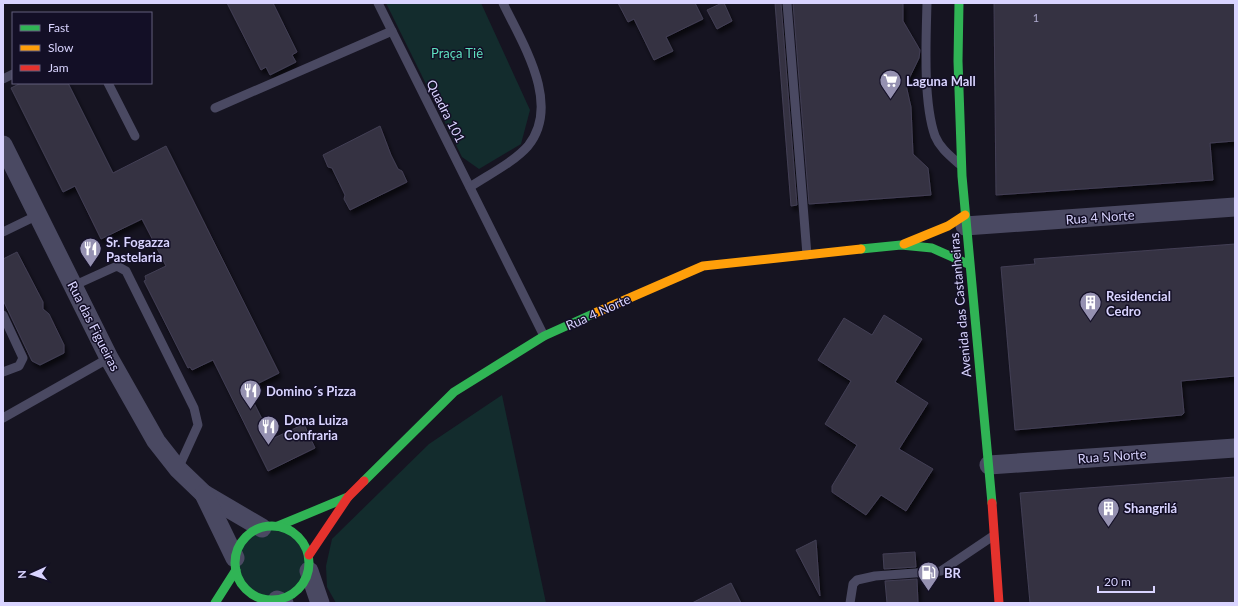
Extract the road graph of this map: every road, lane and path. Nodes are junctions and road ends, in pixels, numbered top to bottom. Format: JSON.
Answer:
{"nodes":[{"id":1,"x":378,"y":3,"type":"edge"},
{"id":2,"x":503,"y":3,"type":"edge"},
{"id":3,"x":787,"y":3,"type":"edge"},
{"id":4,"x":927,"y":3,"type":"edge"},
{"id":5,"x":958,"y":3,"type":"edge"},
{"id":6,"x":392,"y":31,"type":"junction"},
{"id":7,"x":12,"y":74,"type":"edge"},
{"id":8,"x":3,"y":79,"type":"edge"},
{"id":9,"x":109,"y":84,"type":"edge"},
{"id":10,"x":215,"y":108,"type":"dead end"},
{"id":11,"x":135,"y":136,"type":"dead end"},
{"id":12,"x":3,"y":145,"type":"edge"},
{"id":13,"x":962,"y":166,"type":"junction"},
{"id":14,"x":470,"y":187,"type":"junction"},
{"id":15,"x":1235,"y":207,"type":"edge"},
{"id":16,"x":38,"y":215,"type":"junction"},
{"id":17,"x":965,"y":221,"type":"junction"},
{"id":18,"x":3,"y":232,"type":"edge"},
{"id":19,"x":901,"y":245,"type":"junction"},
{"id":20,"x":807,"y":255,"type":"junction"},
{"id":21,"x":968,"y":264,"type":"junction"},
{"id":22,"x":73,"y":286,"type":"junction"},
{"id":23,"x":3,"y":315,"type":"edge"},
{"id":24,"x":544,"y":336,"type":"junction"},
{"id":25,"x":109,"y":358,"type":"junction"},
{"id":26,"x":3,"y":372,"type":"edge"},
{"id":27,"x":3,"y":418,"type":"edge"},
{"id":28,"x":1235,"y":448,"type":"edge"},
{"id":29,"x":989,"y":465,"type":"junction"},
{"id":30,"x":178,"y":469,"type":"junction"},
{"id":31,"x":204,"y":494,"type":"junction"},
{"id":32,"x":348,"y":497,"type":"junction"},
{"id":33,"x":270,"y":527,"type":"junction"},
{"id":34,"x":994,"y":536,"type":"junction"},
{"id":35,"x":309,"y":563,"type":"junction"},
{"id":36,"x":236,"y":564,"type":"junction"},
{"id":37,"x":272,"y":602,"type":"edge"},
{"id":38,"x":214,"y":603,"type":"edge"},
{"id":39,"x":320,"y":603,"type":"edge"},
{"id":40,"x":850,"y":603,"type":"edge"},
{"id":41,"x":999,"y":603,"type":"edge"}],
"edges":[{"from":1,"to":6,"type":"lane","name":"Quadra 101"},
{"from":2,"to":14,"type":"lane"},
{"from":3,"to":20,"type":"lane"},
{"from":4,"to":13,"type":"lane"},
{"from":5,"to":13,"type":"street","name":"Avenida das Castanheiras"},
{"from":6,"to":10,"type":"lane"},
{"from":6,"to":14,"type":"lane","name":"Quadra 101"},
{"from":7,"to":8,"type":"lane"},
{"from":9,"to":11,"type":"lane"},
{"from":12,"to":16,"type":"street","name":"Rua das Figueiras"},
{"from":13,"to":17,"type":"street","name":"Avenida das Castanheiras"},
{"from":14,"to":24,"type":"lane","name":"Quadra 101"},
{"from":15,"to":17,"type":"street","name":"Rua 4 Norte"},
{"from":16,"to":18,"type":"lane"},
{"from":16,"to":22,"type":"street","name":"Rua das Figueiras"},
{"from":17,"to":19,"type":"street","name":"Rua 4 Norte"},
{"from":17,"to":21,"type":"street","name":"Avenida das Castanheiras"},
{"from":19,"to":20,"type":"street","name":"Rua 4 Norte"},
{"from":19,"to":21,"type":"street","name":"Rua 4 Norte"},
{"from":20,"to":24,"type":"street","name":"Rua 4 Norte"},
{"from":21,"to":29,"type":"street","name":"Avenida das Castanheiras"},
{"from":22,"to":25,"type":"street","name":"Rua das Figueiras"},
{"from":22,"to":30,"type":"lane"},
{"from":23,"to":26,"type":"lane"},
{"from":24,"to":32,"type":"street","name":"Rua 4 Norte"},
{"from":25,"to":27,"type":"lane"},
{"from":25,"to":30,"type":"street","name":"Rua das Figueiras"},
{"from":28,"to":29,"type":"street","name":"Rua 5 Norte"},
{"from":29,"to":34,"type":"street","name":"Avenida das Castanheiras"},
{"from":30,"to":31,"type":"street","name":"Rua das Figueiras"},
{"from":31,"to":33,"type":"street","name":"Rua das Figueiras"},
{"from":31,"to":36,"type":"street","name":"Rua das Figueiras"},
{"from":32,"to":33,"type":"street","name":"Rua 4 Norte"},
{"from":32,"to":35,"type":"street","name":"Rua 4 Norte"},
{"from":33,"to":35,"type":"street"},
{"from":33,"to":36,"type":"street"},
{"from":34,"to":40,"type":"lane"},
{"from":34,"to":41,"type":"street","name":"Avenida das Castanheiras"},
{"from":35,"to":37,"type":"street"},
{"from":35,"to":39,"type":"street"},
{"from":36,"to":37,"type":"street"},
{"from":36,"to":38,"type":"street"}]}
